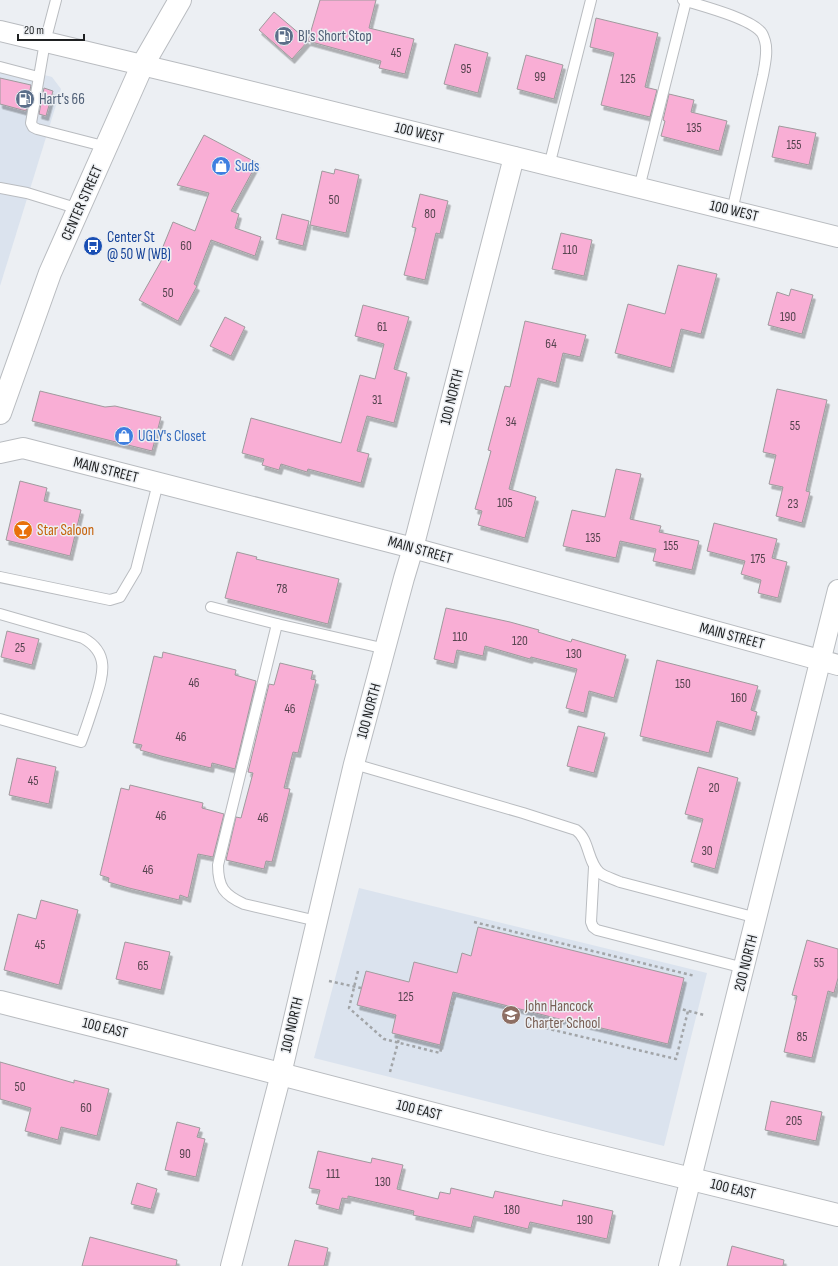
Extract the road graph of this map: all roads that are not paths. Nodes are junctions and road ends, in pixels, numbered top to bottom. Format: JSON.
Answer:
{"nodes":[{"id":1,"x":56,"y":0,"type":"edge"},
{"id":2,"x":180,"y":0,"type":"edge"},
{"id":3,"x":591,"y":0,"type":"edge"},
{"id":4,"x":685,"y":0,"type":"edge"},
{"id":5,"x":0,"y":31,"type":"edge"},
{"id":6,"x":45,"y":42,"type":"junction"},
{"id":7,"x":142,"y":66,"type":"junction"},
{"id":8,"x":0,"y":67,"type":"edge"},
{"id":9,"x":38,"y":77,"type":"junction"},
{"id":10,"x":107,"y":147,"type":"junction"},
{"id":11,"x":514,"y":157,"type":"junction"},
{"id":12,"x":549,"y":166,"type":"junction"},
{"id":13,"x":0,"y":188,"type":"edge"},
{"id":14,"x":639,"y":188,"type":"junction"},
{"id":15,"x":79,"y":209,"type":"junction"},
{"id":16,"x":732,"y":211,"type":"junction"},
{"id":17,"x":838,"y":237,"type":"edge"},
{"id":18,"x":0,"y":413,"type":"edge"},
{"id":19,"x":0,"y":453,"type":"edge"},
{"id":20,"x":158,"y":482,"type":"junction"},
{"id":21,"x":413,"y":548,"type":"junction"},
{"id":22,"x":0,"y":576,"type":"edge"},
{"id":23,"x":838,"y":590,"type":"edge"},
{"id":24,"x":211,"y":607,"type":"dead end"},
{"id":25,"x":0,"y":614,"type":"edge"},
{"id":26,"x":277,"y":624,"type":"junction"},
{"id":27,"x":386,"y":649,"type":"junction"},
{"id":28,"x":829,"y":663,"type":"edge"},
{"id":29,"x":0,"y":719,"type":"edge"},
{"id":30,"x":354,"y":764,"type":"junction"},
{"id":31,"x":594,"y":867,"type":"junction"},
{"id":32,"x":756,"y":918,"type":"junction"},
{"id":33,"x":317,"y":921,"type":"junction"},
{"id":34,"x":744,"y":968,"type":"junction"},
{"id":35,"x":0,"y":1002,"type":"edge"},
{"id":36,"x":281,"y":1074,"type":"junction"},
{"id":37,"x":692,"y":1179,"type":"junction"},
{"id":38,"x":838,"y":1215,"type":"edge"},
{"id":39,"x":231,"y":1266,"type":"edge"},
{"id":40,"x":669,"y":1266,"type":"edge"}],
"edges":[{"from":1,"to":6,"type":"lane"},
{"from":2,"to":7,"type":"main road","name":"CENTER STREET"},
{"from":3,"to":12,"type":"lane"},
{"from":4,"to":14,"type":"lane"},
{"from":4,"to":16,"type":"lane"},
{"from":5,"to":6,"type":"street","name":"100 WEST"},
{"from":6,"to":7,"type":"street","name":"100 WEST"},
{"from":6,"to":9,"type":"lane"},
{"from":7,"to":10,"type":"main road","name":"CENTER STREET"},
{"from":7,"to":11,"type":"street","name":"100 WEST"},
{"from":8,"to":9,"type":"lane"},
{"from":9,"to":10,"type":"lane"},
{"from":10,"to":15,"type":"main road","name":"CENTER STREET"},
{"from":11,"to":12,"type":"street","name":"100 WEST"},
{"from":11,"to":21,"type":"street","name":"100 NORTH"},
{"from":12,"to":14,"type":"street","name":"100 WEST"},
{"from":13,"to":15,"type":"lane"},
{"from":14,"to":16,"type":"street","name":"100 WEST"},
{"from":15,"to":18,"type":"main road","name":"CENTER STREET"},
{"from":16,"to":17,"type":"street","name":"100 WEST"},
{"from":19,"to":20,"type":"street","name":"MAIN STREET"},
{"from":20,"to":21,"type":"street","name":"MAIN STREET"},
{"from":20,"to":22,"type":"lane"},
{"from":21,"to":27,"type":"street","name":"100 NORTH"},
{"from":21,"to":28,"type":"street","name":"MAIN STREET"},
{"from":23,"to":28,"type":"street","name":"200 NORTH"},
{"from":24,"to":26,"type":"lane"},
{"from":25,"to":29,"type":"lane"},
{"from":26,"to":27,"type":"lane"},
{"from":26,"to":33,"type":"lane"},
{"from":27,"to":30,"type":"street","name":"100 NORTH"},
{"from":28,"to":32,"type":"street","name":"200 NORTH"},
{"from":30,"to":31,"type":"lane"},
{"from":30,"to":33,"type":"street","name":"100 NORTH"},
{"from":31,"to":32,"type":"lane"},
{"from":31,"to":34,"type":"lane"},
{"from":32,"to":34,"type":"street","name":"200 NORTH"},
{"from":33,"to":36,"type":"street","name":"100 NORTH"},
{"from":34,"to":37,"type":"street","name":"200 NORTH"},
{"from":35,"to":36,"type":"main road","name":"100 EAST"},
{"from":36,"to":37,"type":"main road","name":"100 EAST"},
{"from":36,"to":39,"type":"street","name":"100 NORTH"},
{"from":37,"to":38,"type":"main road","name":"100 EAST"},
{"from":37,"to":40,"type":"street","name":"200 NORTH"}]}
